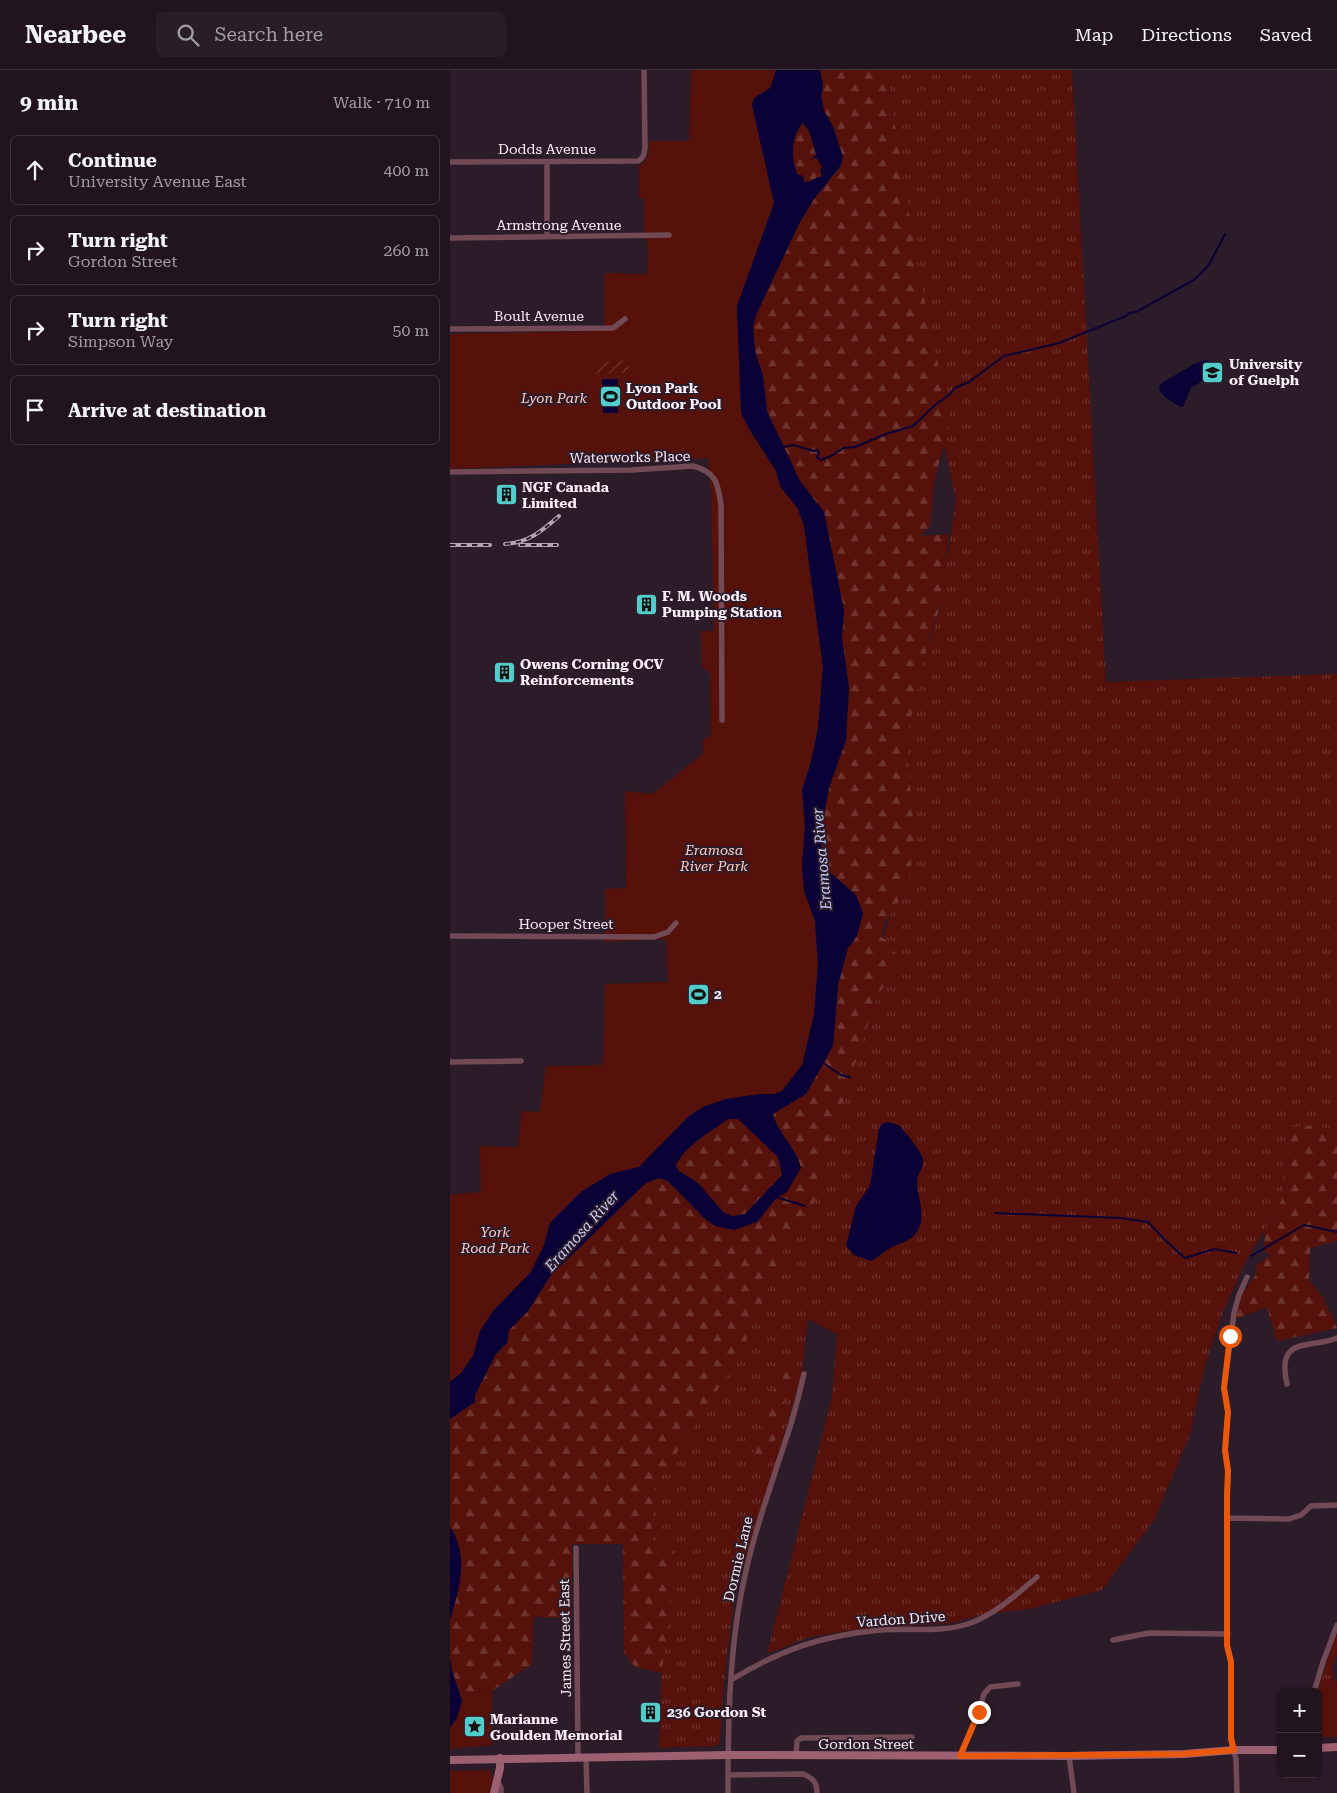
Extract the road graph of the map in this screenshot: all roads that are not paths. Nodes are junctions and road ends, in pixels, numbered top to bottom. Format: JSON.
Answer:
{"nodes":[{"id":1,"x":644,"y":70,"type":"edge"},
{"id":2,"x":450,"y":162,"type":"edge"},
{"id":3,"x":547,"y":162,"type":"junction"},
{"id":4,"x":669,"y":235,"type":"dead end"},
{"id":5,"x":547,"y":237,"type":"junction"},
{"id":6,"x":450,"y":238,"type":"edge"},
{"id":7,"x":625,"y":319,"type":"dead end"},
{"id":8,"x":450,"y":329,"type":"edge"},
{"id":9,"x":450,"y":472,"type":"edge"},
{"id":10,"x":722,"y":720,"type":"dead end"},
{"id":11,"x":676,"y":923,"type":"dead end"},
{"id":12,"x":450,"y":936,"type":"edge"},
{"id":13,"x":521,"y":1061,"type":"dead end"},
{"id":14,"x":450,"y":1062,"type":"edge"},
{"id":15,"x":1247,"y":1277,"type":"dead end"},
{"id":16,"x":1337,"y":1338,"type":"edge"},
{"id":17,"x":804,"y":1374,"type":"dead end"},
{"id":18,"x":1287,"y":1384,"type":"dead end"},
{"id":19,"x":1337,"y":1505,"type":"edge"},
{"id":20,"x":1227,"y":1518,"type":"junction"},
{"id":21,"x":576,"y":1548,"type":"dead end"},
{"id":22,"x":1037,"y":1578,"type":"dead end"},
{"id":23,"x":1337,"y":1625,"type":"edge"},
{"id":24,"x":1228,"y":1634,"type":"junction"},
{"id":25,"x":1113,"y":1640,"type":"dead end"},
{"id":26,"x":731,"y":1680,"type":"junction"},
{"id":27,"x":1018,"y":1684,"type":"dead end"},
{"id":28,"x":1315,"y":1688,"type":"edge"},
{"id":29,"x":912,"y":1737,"type":"dead end"},
{"id":30,"x":1337,"y":1747,"type":"edge"},
{"id":31,"x":1322,"y":1748,"type":"edge"},
{"id":32,"x":1234,"y":1750,"type":"junction"},
{"id":33,"x":1277,"y":1750,"type":"edge"},
{"id":34,"x":728,"y":1756,"type":"junction"},
{"id":35,"x":796,"y":1756,"type":"junction"},
{"id":36,"x":960,"y":1756,"type":"junction"},
{"id":37,"x":1069,"y":1756,"type":"junction"},
{"id":38,"x":582,"y":1757,"type":"junction"},
{"id":39,"x":500,"y":1758,"type":"junction"},
{"id":40,"x":450,"y":1760,"type":"edge"},
{"id":41,"x":728,"y":1775,"type":"junction"},
{"id":42,"x":497,"y":1780,"type":"junction"},
{"id":43,"x":494,"y":1793,"type":"edge"},
{"id":44,"x":501,"y":1793,"type":"edge"},
{"id":45,"x":586,"y":1793,"type":"edge"},
{"id":46,"x":728,"y":1793,"type":"edge"},
{"id":47,"x":817,"y":1793,"type":"edge"},
{"id":48,"x":1074,"y":1793,"type":"edge"},
{"id":49,"x":1237,"y":1793,"type":"edge"}],
"edges":[{"from":1,"to":3,"type":"street","name":"Dodds Avenue"},
{"from":2,"to":3,"type":"street","name":"Dodds Avenue"},
{"from":3,"to":5,"type":"street"},
{"from":4,"to":5,"type":"street","name":"Armstrong Avenue"},
{"from":5,"to":6,"type":"street","name":"Armstrong Avenue"},
{"from":7,"to":8,"type":"street","name":"Boult Avenue"},
{"from":9,"to":10,"type":"street","name":"Waterworks Place"},
{"from":11,"to":12,"type":"street","name":"Hooper Street"},
{"from":13,"to":14,"type":"street"},
{"from":15,"to":20,"type":"street"},
{"from":16,"to":18,"type":"street"},
{"from":17,"to":26,"type":"street","name":"Dormie Lane"},
{"from":19,"to":20,"type":"street"},
{"from":20,"to":24,"type":"street"},
{"from":21,"to":38,"type":"street","name":"James Street East"},
{"from":22,"to":26,"type":"street","name":"Vardon Drive"},
{"from":23,"to":28,"type":"street"},
{"from":24,"to":25,"type":"street"},
{"from":24,"to":32,"type":"street"},
{"from":26,"to":34,"type":"street","name":"Dormie Lane"},
{"from":27,"to":36,"type":"street"},
{"from":29,"to":35,"type":"street"},
{"from":30,"to":31,"type":"main road"},
{"from":32,"to":33,"type":"main road","name":"Gordon Street"},
{"from":32,"to":37,"type":"main road","name":"Gordon Street"},
{"from":32,"to":49,"type":"street"},
{"from":34,"to":35,"type":"main road","name":"Gordon Street"},
{"from":34,"to":38,"type":"main road","name":"Gordon Street"},
{"from":34,"to":41,"type":"street","name":"Dormie Lane"},
{"from":35,"to":36,"type":"main road","name":"Gordon Street"},
{"from":36,"to":37,"type":"main road","name":"Gordon Street"},
{"from":37,"to":48,"type":"street"},
{"from":38,"to":39,"type":"main road","name":"Gordon Street"},
{"from":38,"to":45,"type":"street","name":"James Street East"},
{"from":39,"to":40,"type":"main road","name":"Gordon Street"},
{"from":39,"to":42,"type":"main road"},
{"from":41,"to":46,"type":"street","name":"Dormie Lane"},
{"from":41,"to":47,"type":"street"},
{"from":42,"to":43,"type":"main road"},
{"from":42,"to":44,"type":"street"}]}
